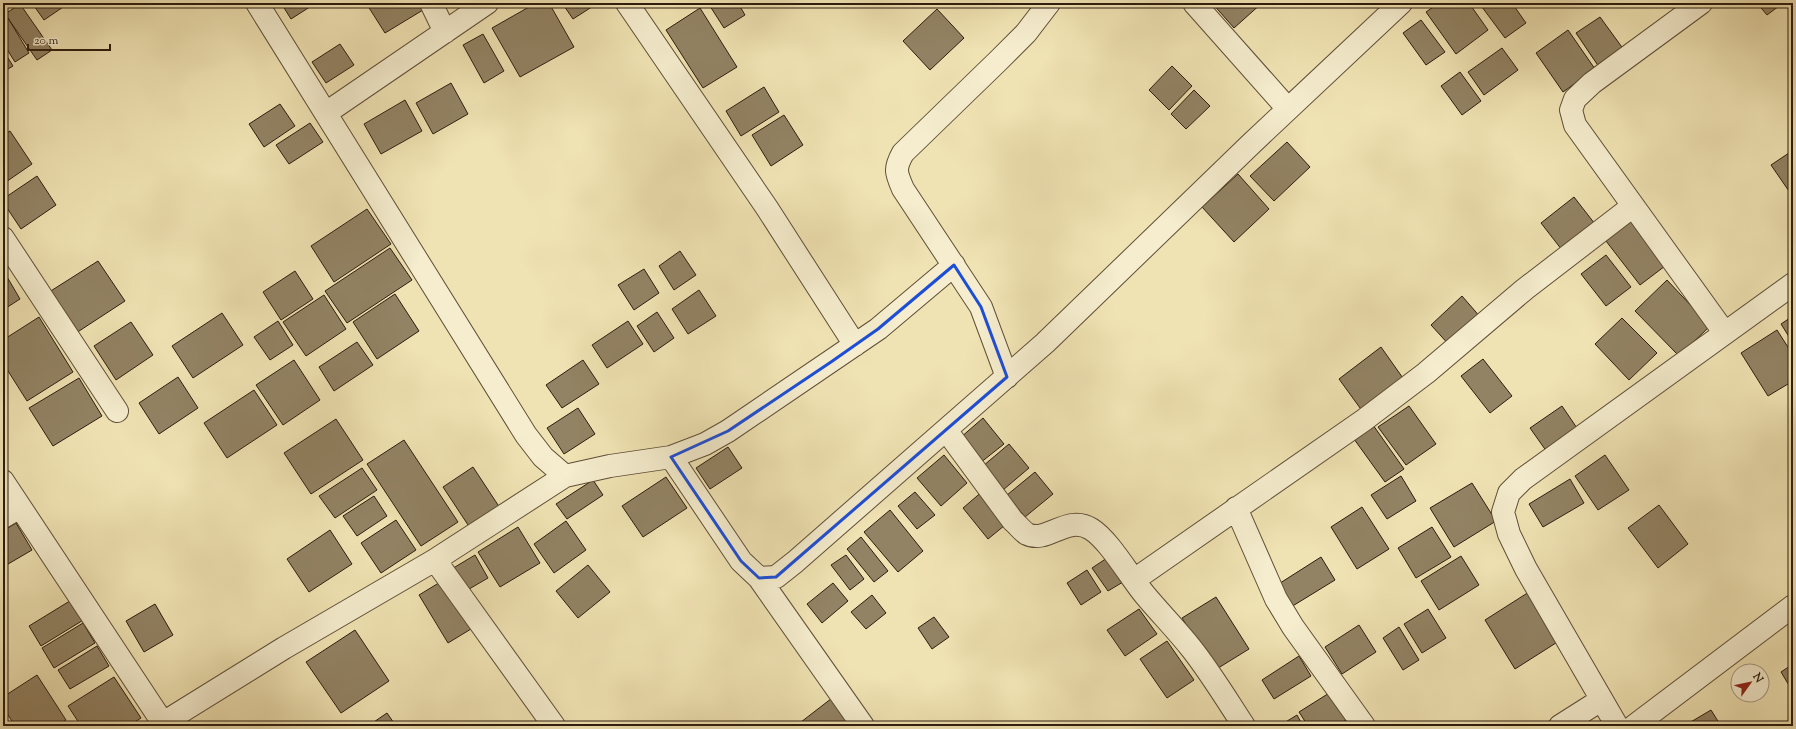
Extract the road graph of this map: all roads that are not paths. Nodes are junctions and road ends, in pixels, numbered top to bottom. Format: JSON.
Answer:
{"nodes":[{"id":1,"x":257,"y":3,"type":"edge"},
{"id":2,"x":431,"y":3,"type":"edge"},
{"id":3,"x":487,"y":3,"type":"edge"},
{"id":4,"x":627,"y":3,"type":"edge"},
{"id":5,"x":1049,"y":3,"type":"edge"},
{"id":6,"x":1194,"y":3,"type":"edge"},
{"id":7,"x":1401,"y":3,"type":"edge"},
{"id":8,"x":1701,"y":3,"type":"edge"},
{"id":9,"x":445,"y":32,"type":"junction"},
{"id":10,"x":1288,"y":109,"type":"junction"},
{"id":11,"x":326,"y":113,"type":"junction"},
{"id":12,"x":1633,"y":206,"type":"junction"},
{"id":13,"x":3,"y":238,"type":"edge"},
{"id":14,"x":954,"y":265,"type":"junction"},
{"id":15,"x":1793,"y":284,"type":"edge"},
{"id":16,"x":1724,"y":332,"type":"junction"},
{"id":17,"x":855,"y":345,"type":"junction"},
{"id":18,"x":1007,"y":377,"type":"junction"},
{"id":19,"x":117,"y":411,"type":"dead end"},
{"id":20,"x":946,"y":430,"type":"junction"},
{"id":21,"x":671,"y":457,"type":"junction"},
{"id":22,"x":565,"y":476,"type":"junction"},
{"id":23,"x":3,"y":481,"type":"edge"},
{"id":24,"x":1236,"y":508,"type":"junction"},
{"id":25,"x":12,"y":512,"type":"edge"},
{"id":26,"x":435,"y":560,"type":"junction"},
{"id":27,"x":759,"y":578,"type":"junction"},
{"id":28,"x":1134,"y":580,"type":"junction"},
{"id":29,"x":1793,"y":606,"type":"edge"},
{"id":30,"x":1601,"y":700,"type":"junction"},
{"id":31,"x":161,"y":724,"type":"edge"},
{"id":32,"x":554,"y":726,"type":"edge"},
{"id":33,"x":863,"y":726,"type":"edge"},
{"id":34,"x":1244,"y":726,"type":"edge"},
{"id":35,"x":1364,"y":726,"type":"edge"},
{"id":36,"x":1560,"y":726,"type":"edge"},
{"id":37,"x":1617,"y":726,"type":"edge"},
{"id":38,"x":1634,"y":726,"type":"edge"}],
"edges":[{"from":1,"to":11,"type":"street"},
{"from":2,"to":9,"type":"street"},
{"from":3,"to":9,"type":"street"},
{"from":4,"to":17,"type":"street"},
{"from":5,"to":14,"type":"street"},
{"from":6,"to":10,"type":"street"},
{"from":7,"to":10,"type":"street"},
{"from":8,"to":12,"type":"street"},
{"from":9,"to":11,"type":"street"},
{"from":10,"to":18,"type":"street"},
{"from":11,"to":22,"type":"street"},
{"from":12,"to":16,"type":"street"},
{"from":12,"to":24,"type":"street"},
{"from":13,"to":19,"type":"street"},
{"from":14,"to":17,"type":"street"},
{"from":14,"to":18,"type":"street"},
{"from":15,"to":16,"type":"street"},
{"from":16,"to":30,"type":"street"},
{"from":17,"to":21,"type":"street"},
{"from":18,"to":20,"type":"street"},
{"from":20,"to":27,"type":"street"},
{"from":20,"to":28,"type":"street"},
{"from":21,"to":22,"type":"street"},
{"from":21,"to":27,"type":"street"},
{"from":22,"to":26,"type":"street"},
{"from":23,"to":25,"type":"street"},
{"from":24,"to":28,"type":"street"},
{"from":24,"to":35,"type":"street"},
{"from":25,"to":31,"type":"street"},
{"from":26,"to":31,"type":"street"},
{"from":26,"to":32,"type":"street"},
{"from":27,"to":33,"type":"street"},
{"from":28,"to":34,"type":"street"},
{"from":29,"to":38,"type":"street"},
{"from":30,"to":36,"type":"street"},
{"from":30,"to":37,"type":"street"}]}
